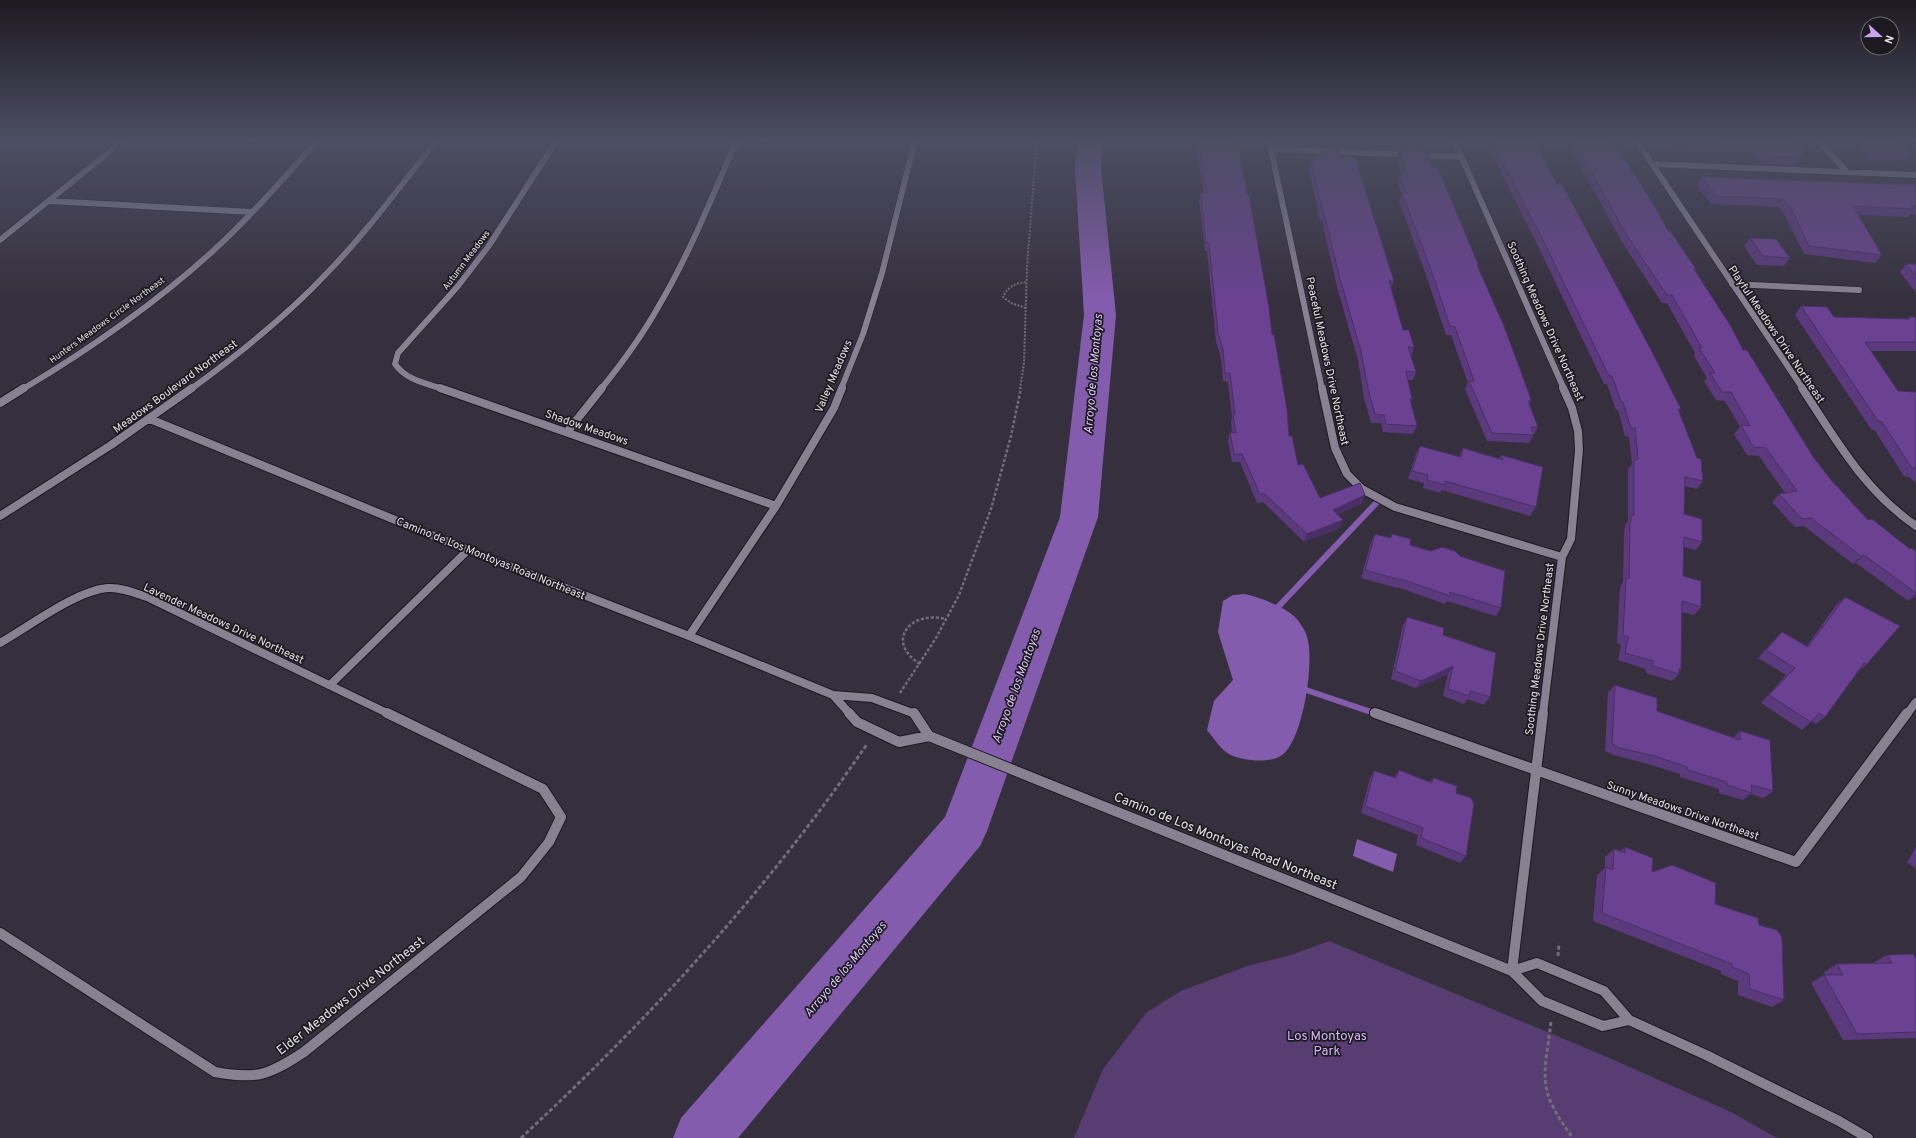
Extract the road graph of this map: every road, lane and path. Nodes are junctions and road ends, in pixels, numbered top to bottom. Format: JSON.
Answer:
{"nodes":[{"id":1,"x":59,"y":193,"type":"edge"},
{"id":2,"x":269,"y":193,"type":"edge"},
{"id":3,"x":395,"y":193,"type":"edge"},
{"id":4,"x":523,"y":193,"type":"edge"},
{"id":5,"x":713,"y":193,"type":"edge"},
{"id":6,"x":902,"y":193,"type":"edge"},
{"id":7,"x":1033,"y":193,"type":"edge"},
{"id":8,"x":1280,"y":193,"type":"edge"},
{"id":9,"x":1477,"y":193,"type":"edge"},
{"id":10,"x":1671,"y":193,"type":"edge"},
{"id":11,"x":49,"y":201,"type":"junction"},
{"id":12,"x":252,"y":212,"type":"junction"},
{"id":13,"x":0,"y":240,"type":"edge"},
{"id":14,"x":1027,"y":282,"type":"junction"},
{"id":15,"x":1732,"y":284,"type":"junction"},
{"id":16,"x":1858,"y":290,"type":"dead end"},
{"id":17,"x":1026,"y":308,"type":"junction"},
{"id":18,"x":395,"y":364,"type":"joint"},
{"id":19,"x":0,"y":403,"type":"edge"},
{"id":20,"x":150,"y":420,"type":"junction"},
{"id":21,"x":567,"y":432,"type":"junction"},
{"id":22,"x":776,"y":506,"type":"junction"},
{"id":23,"x":0,"y":516,"type":"edge"},
{"id":24,"x":1916,"y":526,"type":"edge"},
{"id":25,"x":468,"y":550,"type":"junction"},
{"id":26,"x":1562,"y":557,"type":"junction"},
{"id":27,"x":946,"y":619,"type":"junction"},
{"id":28,"x":689,"y":636,"type":"junction"},
{"id":29,"x":0,"y":643,"type":"edge"},
{"id":30,"x":920,"y":664,"type":"junction"},
{"id":31,"x":330,"y":686,"type":"junction"},
{"id":32,"x":833,"y":695,"type":"junction"},
{"id":33,"x":1916,"y":702,"type":"edge"},
{"id":34,"x":892,"y":706,"type":"junction"},
{"id":35,"x":1374,"y":713,"type":"dead end"},
{"id":36,"x":877,"y":730,"type":"junction"},
{"id":37,"x":929,"y":736,"type":"junction"},
{"id":38,"x":1536,"y":771,"type":"junction"},
{"id":39,"x":561,"y":817,"type":"joint"},
{"id":40,"x":0,"y":933,"type":"edge"},
{"id":41,"x":1512,"y":971,"type":"junction"},
{"id":42,"x":1552,"y":1005,"type":"junction"},
{"id":43,"x":1629,"y":1020,"type":"junction"},
{"id":44,"x":521,"y":1138,"type":"edge"},
{"id":45,"x":1573,"y":1138,"type":"edge"},
{"id":46,"x":1868,"y":1138,"type":"edge"}],
"edges":[{"from":1,"to":11,"type":"street"},
{"from":2,"to":12,"type":"street","name":"Hunters Meadows Circle Northeast"},
{"from":3,"to":20,"type":"street","name":"Meadows Boulevard Northeast"},
{"from":4,"to":18,"type":"street","name":"Autumn Meadows"},
{"from":5,"to":21,"type":"street"},
{"from":6,"to":22,"type":"street","name":"Valley Meadows"},
{"from":7,"to":14,"type":"path"},
{"from":8,"to":26,"type":"street","name":"Peaceful Meadows Drive Northeast"},
{"from":9,"to":26,"type":"street","name":"Soothing Meadows Drive Northeast"},
{"from":10,"to":15,"type":"street","name":"Playful Meadows Drive Northeast"},
{"from":11,"to":12,"type":"street"},
{"from":11,"to":13,"type":"street"},
{"from":12,"to":19,"type":"street","name":"Hunters Meadows Circle Northeast"},
{"from":14,"to":17,"type":"path"},
{"from":14,"to":17,"type":"path"},
{"from":15,"to":16,"type":"street"},
{"from":15,"to":24,"type":"street","name":"Playful Meadows Drive Northeast"},
{"from":17,"to":27,"type":"path"},
{"from":18,"to":21,"type":"street","name":"Shadow Meadows"},
{"from":20,"to":23,"type":"street","name":"Meadows Boulevard Northeast"},
{"from":20,"to":25,"type":"street","name":"Camino de Los Montoyas Road Northeast"},
{"from":21,"to":22,"type":"street","name":"Shadow Meadows"},
{"from":22,"to":28,"type":"street","name":"Valley Meadows"},
{"from":25,"to":28,"type":"street","name":"Camino de Los Montoyas Road Northeast"},
{"from":25,"to":31,"type":"street"},
{"from":26,"to":38,"type":"street","name":"Soothing Meadows Drive Northeast"},
{"from":27,"to":30,"type":"path"},
{"from":27,"to":30,"type":"path"},
{"from":28,"to":32,"type":"street","name":"Camino de Los Montoyas Road Northeast"},
{"from":29,"to":31,"type":"street","name":"Lavender Meadows Drive Northeast"},
{"from":30,"to":34,"type":"path"},
{"from":31,"to":39,"type":"street","name":"Lavender Meadows Drive Northeast"},
{"from":32,"to":34,"type":"street","name":"Camino de Los Montoyas Road Northeast"},
{"from":32,"to":36,"type":"street","name":"Camino de Los Montoyas Road Northeast"},
{"from":33,"to":38,"type":"street","name":"Sunny Meadows Drive Northeast"},
{"from":34,"to":37,"type":"street","name":"Camino de Los Montoyas Road Northeast"},
{"from":35,"to":38,"type":"street","name":"Sunny Meadows Drive Northeast"},
{"from":36,"to":37,"type":"street","name":"Camino de Los Montoyas Road Northeast"},
{"from":36,"to":44,"type":"path"},
{"from":37,"to":41,"type":"street","name":"Camino de Los Montoyas Road Northeast"},
{"from":38,"to":41,"type":"street","name":"Soothing Meadows Drive Northeast"},
{"from":39,"to":40,"type":"street","name":"Elder Meadows Drive Northeast"},
{"from":41,"to":42,"type":"street","name":"Camino de Los Montoyas Road Northeast"},
{"from":41,"to":43,"type":"street"},
{"from":42,"to":43,"type":"street","name":"Camino de Los Montoyas Road Northeast"},
{"from":42,"to":45,"type":"path"},
{"from":43,"to":46,"type":"street"}]}
